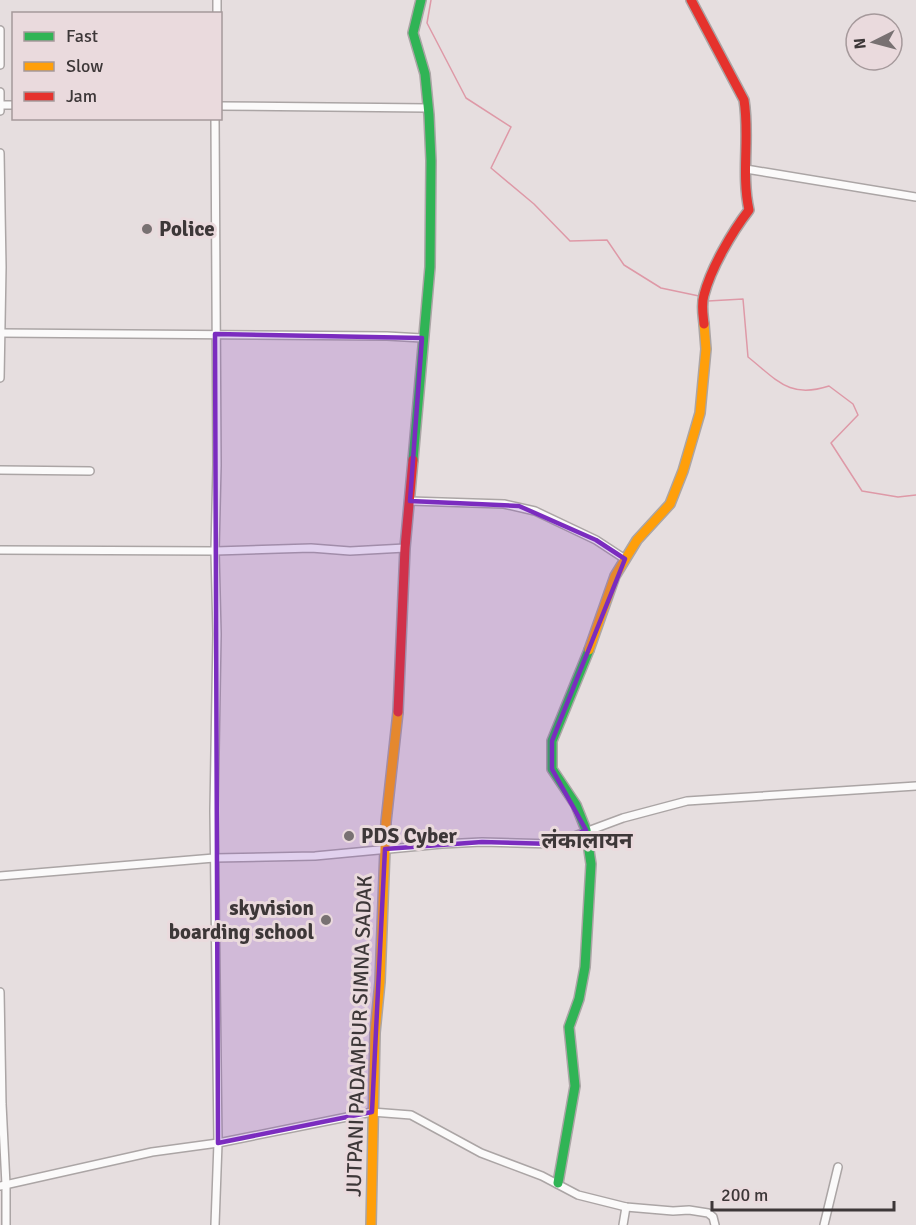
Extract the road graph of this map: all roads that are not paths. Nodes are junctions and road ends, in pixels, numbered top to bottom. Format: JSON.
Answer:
{"nodes":[{"id":1,"x":421,"y":0,"type":"edge"},
{"id":2,"x":691,"y":0,"type":"edge"},
{"id":3,"x":0,"y":30,"type":"edge"},
{"id":4,"x":0,"y":65,"type":"edge"},
{"id":5,"x":0,"y":92,"type":"edge"},
{"id":6,"x":0,"y":105,"type":"edge"},
{"id":7,"x":222,"y":106,"type":"edge"},
{"id":8,"x":428,"y":108,"type":"junction"},
{"id":9,"x":0,"y":111,"type":"edge"},
{"id":10,"x":215,"y":120,"type":"edge"},
{"id":11,"x":0,"y":153,"type":"edge"},
{"id":12,"x":746,"y":169,"type":"junction"},
{"id":13,"x":916,"y":196,"type":"edge"},
{"id":14,"x":0,"y":333,"type":"edge"},
{"id":15,"x":215,"y":334,"type":"junction"},
{"id":16,"x":422,"y":338,"type":"junction"},
{"id":17,"x":0,"y":378,"type":"edge"},
{"id":18,"x":0,"y":470,"type":"edge"},
{"id":19,"x":90,"y":471,"type":"dead end"},
{"id":20,"x":410,"y":501,"type":"junction"},
{"id":21,"x":405,"y":548,"type":"junction"},
{"id":22,"x":0,"y":550,"type":"edge"},
{"id":23,"x":215,"y":551,"type":"junction"},
{"id":24,"x":624,"y":559,"type":"junction"},
{"id":25,"x":916,"y":786,"type":"edge"},
{"id":26,"x":586,"y":830,"type":"junction"},
{"id":27,"x":385,"y":849,"type":"junction"},
{"id":28,"x":214,"y":858,"type":"junction"},
{"id":29,"x":0,"y":876,"type":"edge"},
{"id":30,"x":0,"y":992,"type":"edge"},
{"id":31,"x":372,"y":1112,"type":"junction"},
{"id":32,"x":218,"y":1143,"type":"junction"},
{"id":33,"x":838,"y":1167,"type":"dead end"},
{"id":34,"x":558,"y":1183,"type":"junction"},
{"id":35,"x":3,"y":1185,"type":"edge"},
{"id":36,"x":626,"y":1207,"type":"junction"},
{"id":37,"x":6,"y":1225,"type":"edge"},
{"id":38,"x":215,"y":1225,"type":"edge"},
{"id":39,"x":371,"y":1225,"type":"edge"},
{"id":40,"x":623,"y":1225,"type":"edge"},
{"id":41,"x":715,"y":1225,"type":"edge"},
{"id":42,"x":824,"y":1225,"type":"edge"}],
"edges":[{"from":1,"to":8,"type":"street"},
{"from":2,"to":12,"type":"street"},
{"from":3,"to":4,"type":"street"},
{"from":5,"to":6,"type":"street"},
{"from":6,"to":9,"type":"street"},
{"from":7,"to":8,"type":"street"},
{"from":8,"to":16,"type":"street"},
{"from":10,"to":15,"type":"street"},
{"from":11,"to":14,"type":"street"},
{"from":12,"to":13,"type":"street"},
{"from":12,"to":24,"type":"street"},
{"from":14,"to":15,"type":"street"},
{"from":14,"to":17,"type":"street"},
{"from":15,"to":16,"type":"street"},
{"from":15,"to":23,"type":"street"},
{"from":16,"to":20,"type":"street","name":"JUTPANI PADAMPUR SIMNA SADAK"},
{"from":18,"to":19,"type":"street"},
{"from":20,"to":21,"type":"street","name":"JUTPANI PADAMPUR SIMNA SADAK"},
{"from":20,"to":24,"type":"street"},
{"from":21,"to":23,"type":"street"},
{"from":21,"to":27,"type":"street","name":"JUTPANI PADAMPUR SIMNA SADAK"},
{"from":22,"to":23,"type":"street"},
{"from":23,"to":28,"type":"street"},
{"from":24,"to":26,"type":"street"},
{"from":25,"to":26,"type":"street"},
{"from":26,"to":27,"type":"street"},
{"from":26,"to":34,"type":"street"},
{"from":27,"to":28,"type":"street"},
{"from":27,"to":31,"type":"street","name":"JUTPANI PADAMPUR SIMNA SADAK"},
{"from":28,"to":29,"type":"street"},
{"from":28,"to":32,"type":"street"},
{"from":30,"to":35,"type":"street"},
{"from":31,"to":32,"type":"street"},
{"from":31,"to":34,"type":"street"},
{"from":31,"to":39,"type":"street","name":"JUTPANI PADAMPUR SIMNA SADAK"},
{"from":32,"to":35,"type":"street"},
{"from":32,"to":38,"type":"street"},
{"from":33,"to":42,"type":"street"},
{"from":34,"to":36,"type":"street"},
{"from":35,"to":37,"type":"street"},
{"from":36,"to":40,"type":"street"},
{"from":36,"to":41,"type":"street"}]}
